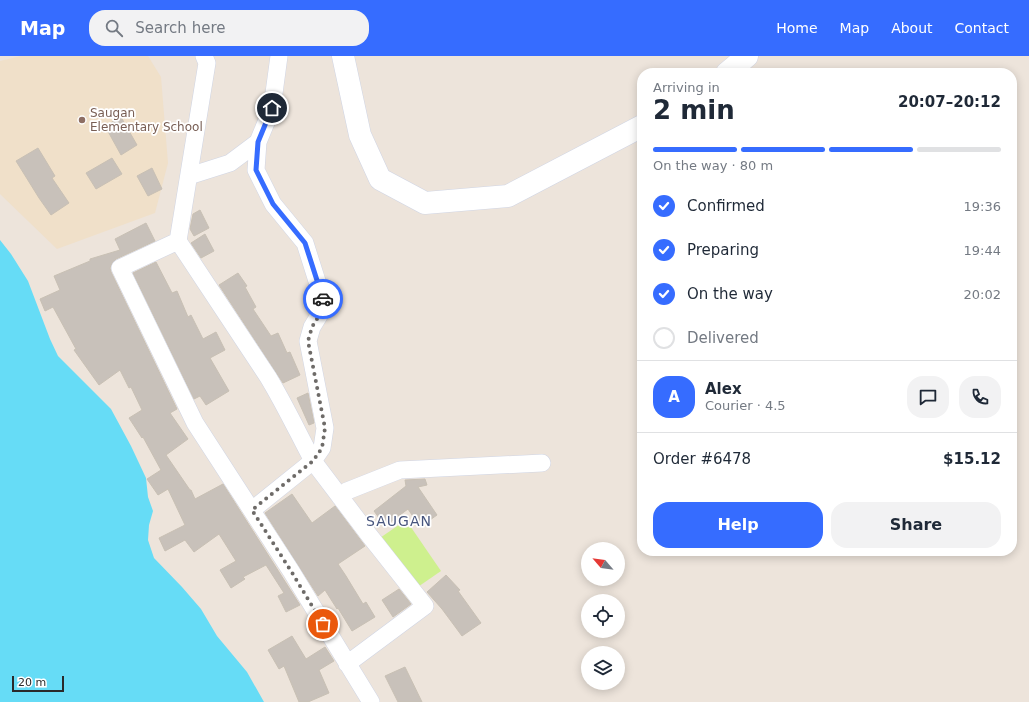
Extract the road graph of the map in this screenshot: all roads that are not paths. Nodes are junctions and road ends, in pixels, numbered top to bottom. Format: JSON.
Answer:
{"nodes":[{"id":1,"x":204,"y":56,"type":"edge"},
{"id":2,"x":279,"y":56,"type":"edge"},
{"id":3,"x":343,"y":56,"type":"edge"},
{"id":4,"x":747,"y":56,"type":"edge"},
{"id":5,"x":733,"y":68,"type":"edge"},
{"id":6,"x":637,"y":129,"type":"edge"},
{"id":7,"x":258,"y":142,"type":"junction"},
{"id":8,"x":189,"y":176,"type":"junction"},
{"id":9,"x":178,"y":241,"type":"junction"},
{"id":10,"x":313,"y":461,"type":"junction"},
{"id":11,"x":542,"y":463,"type":"dead end"},
{"id":12,"x":340,"y":497,"type":"junction"},
{"id":13,"x":252,"y":510,"type":"junction"},
{"id":14,"x":347,"y":664,"type":"junction"},
{"id":15,"x":371,"y":702,"type":"edge"}],
"edges":[{"from":1,"to":8,"type":"street"},
{"from":2,"to":7,"type":"street"},
{"from":3,"to":6,"type":"street"},
{"from":4,"to":5,"type":"street"},
{"from":7,"to":8,"type":"street"},
{"from":7,"to":10,"type":"street"},
{"from":8,"to":9,"type":"street"},
{"from":9,"to":10,"type":"street"},
{"from":9,"to":13,"type":"street"},
{"from":10,"to":12,"type":"street"},
{"from":10,"to":13,"type":"street"},
{"from":11,"to":12,"type":"street"},
{"from":12,"to":14,"type":"street"},
{"from":13,"to":14,"type":"street"},
{"from":14,"to":15,"type":"street"}]}
